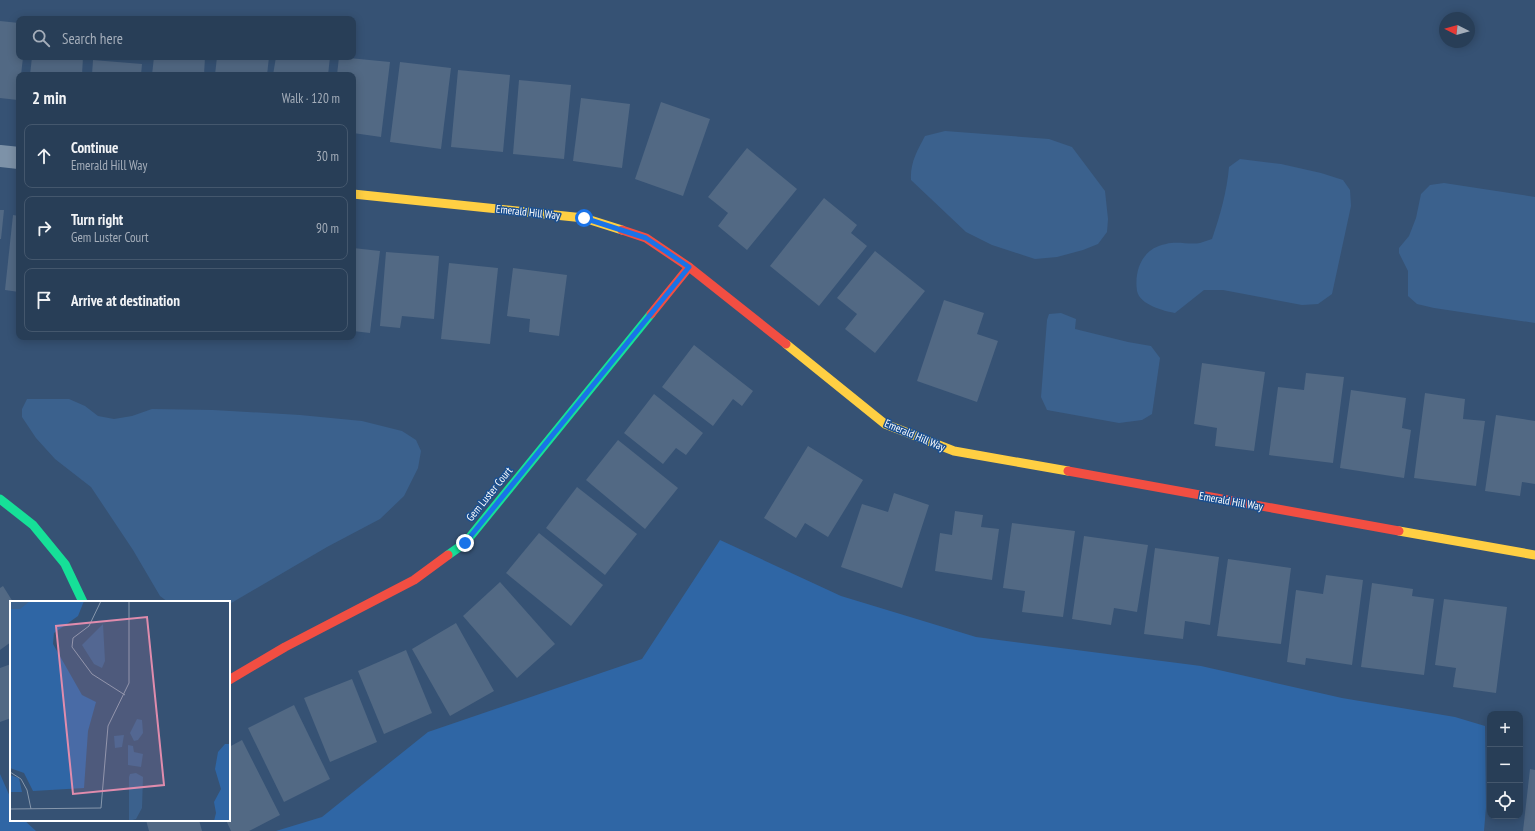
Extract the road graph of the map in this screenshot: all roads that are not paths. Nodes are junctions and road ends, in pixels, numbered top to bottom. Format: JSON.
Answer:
{"nodes":[{"id":1,"x":0,"y":156,"type":"edge"},
{"id":2,"x":16,"y":158,"type":"edge"},
{"id":3,"x":356,"y":194,"type":"edge"},
{"id":4,"x":689,"y":267,"type":"junction"},
{"id":5,"x":0,"y":499,"type":"edge"},
{"id":6,"x":1535,"y":555,"type":"edge"},
{"id":7,"x":82,"y":601,"type":"edge"},
{"id":8,"x":230,"y":679,"type":"edge"}],
"edges":[{"from":1,"to":2,"type":"street"},
{"from":3,"to":4,"type":"street","name":"Emerald Hill Way"},
{"from":4,"to":6,"type":"street","name":"Emerald Hill Way"},
{"from":4,"to":8,"type":"street","name":"Gem Luster Court"},
{"from":5,"to":7,"type":"street"}]}
